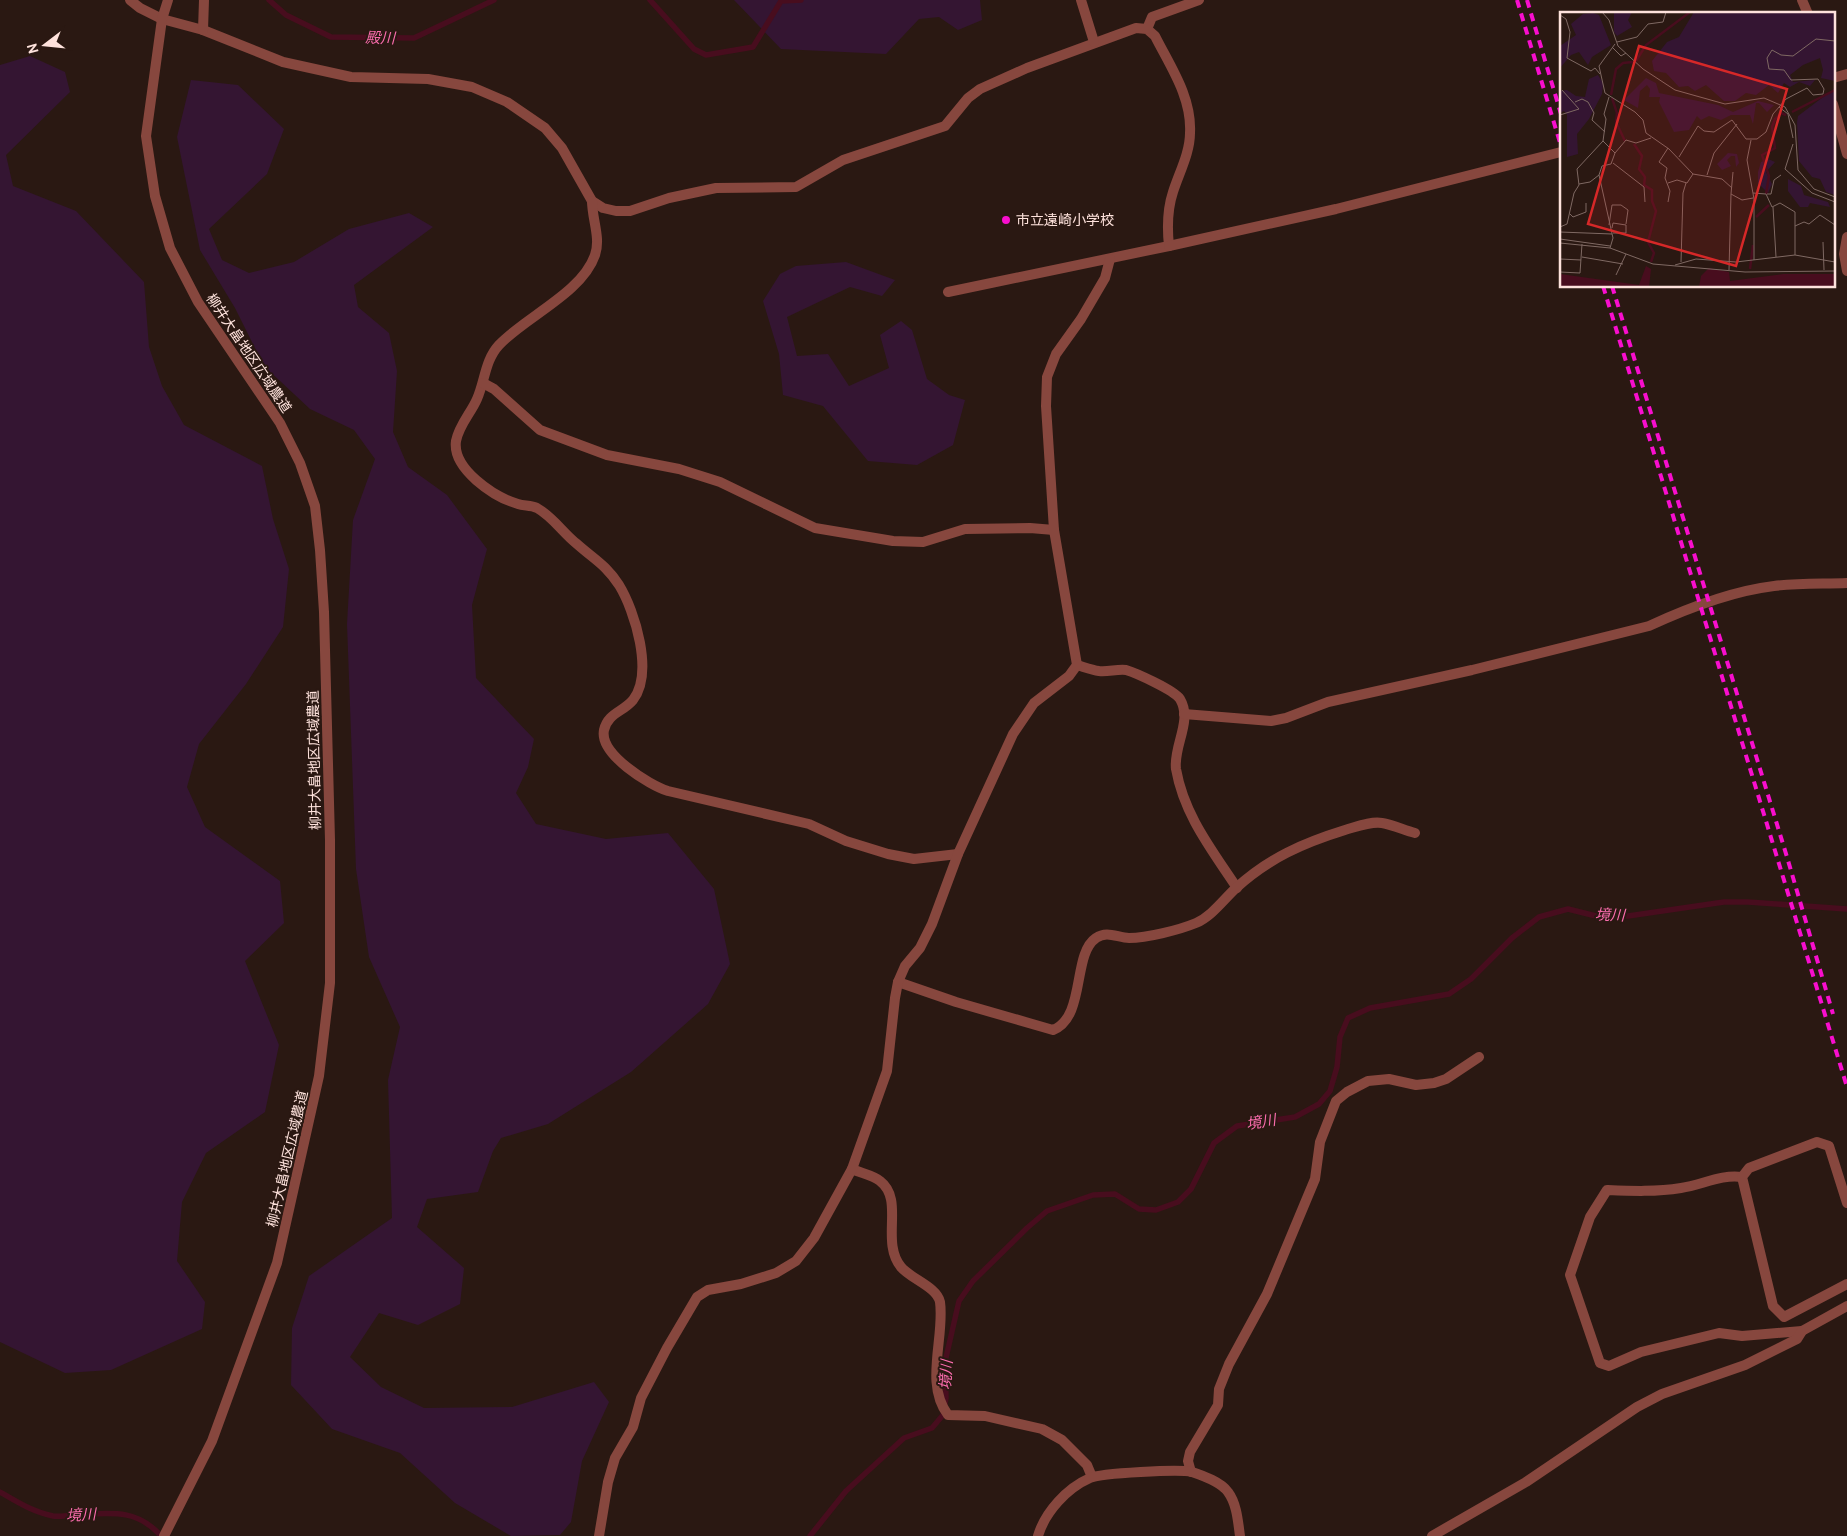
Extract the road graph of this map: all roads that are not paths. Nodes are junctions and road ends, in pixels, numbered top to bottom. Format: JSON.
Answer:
{"nodes":[{"id":1,"x":130,"y":0,"type":"edge"},
{"id":2,"x":168,"y":0,"type":"edge"},
{"id":3,"x":204,"y":0,"type":"edge"},
{"id":4,"x":1081,"y":0,"type":"edge"},
{"id":5,"x":1199,"y":0,"type":"edge"},
{"id":6,"x":1802,"y":0,"type":"edge"},
{"id":7,"x":1807,"y":12,"type":"edge"},
{"id":8,"x":162,"y":19,"type":"junction"},
{"id":9,"x":1147,"y":29,"type":"junction"},
{"id":10,"x":203,"y":30,"type":"junction"},
{"id":11,"x":1094,"y":42,"type":"junction"},
{"id":12,"x":1847,"y":74,"type":"edge"},
{"id":13,"x":1834,"y":78,"type":"edge"},
{"id":14,"x":1834,"y":108,"type":"edge"},
{"id":15,"x":1560,"y":152,"type":"edge"},
{"id":16,"x":1847,"y":154,"type":"edge"},
{"id":17,"x":592,"y":201,"type":"junction"},
{"id":18,"x":1847,"y":237,"type":"edge"},
{"id":19,"x":1168,"y":246,"type":"junction"},
{"id":20,"x":1110,"y":259,"type":"junction"},
{"id":21,"x":1847,"y":271,"type":"edge"},
{"id":22,"x":948,"y":292,"type":"dead end"},
{"id":23,"x":483,"y":384,"type":"junction"},
{"id":24,"x":1054,"y":530,"type":"junction"},
{"id":25,"x":1847,"y":584,"type":"edge"},
{"id":26,"x":1077,"y":665,"type":"junction"},
{"id":27,"x":1184,"y":714,"type":"junction"},
{"id":28,"x":1415,"y":833,"type":"dead end"},
{"id":29,"x":958,"y":854,"type":"junction"},
{"id":30,"x":1237,"y":888,"type":"junction"},
{"id":31,"x":898,"y":982,"type":"junction"},
{"id":32,"x":1479,"y":1058,"type":"dead end"},
{"id":33,"x":852,"y":1169,"type":"junction"},
{"id":34,"x":1742,"y":1177,"type":"junction"},
{"id":35,"x":1847,"y":1203,"type":"edge"},
{"id":36,"x":1847,"y":1284,"type":"edge"},
{"id":37,"x":1847,"y":1306,"type":"edge"},
{"id":38,"x":1802,"y":1331,"type":"junction"},
{"id":39,"x":1191,"y":1472,"type":"junction"},
{"id":40,"x":1092,"y":1477,"type":"junction"},
{"id":41,"x":164,"y":1536,"type":"edge"},
{"id":42,"x":599,"y":1536,"type":"edge"},
{"id":43,"x":1038,"y":1536,"type":"edge"},
{"id":44,"x":1240,"y":1536,"type":"edge"},
{"id":45,"x":1432,"y":1536,"type":"edge"}],
"edges":[{"from":1,"to":8,"type":"street"},
{"from":2,"to":8,"type":"street","name":"柳井大畠地区広域農道"},
{"from":3,"to":10,"type":"street"},
{"from":4,"to":11,"type":"street"},
{"from":5,"to":9,"type":"street"},
{"from":6,"to":7,"type":"street"},
{"from":8,"to":10,"type":"street"},
{"from":8,"to":41,"type":"street","name":"柳井大畠地区広域農道"},
{"from":9,"to":11,"type":"street"},
{"from":9,"to":19,"type":"street"},
{"from":10,"to":17,"type":"street"},
{"from":11,"to":17,"type":"street"},
{"from":12,"to":13,"type":"street"},
{"from":14,"to":16,"type":"street"},
{"from":15,"to":19,"type":"street"},
{"from":17,"to":23,"type":"street"},
{"from":18,"to":21,"type":"street"},
{"from":19,"to":20,"type":"street"},
{"from":20,"to":22,"type":"street"},
{"from":20,"to":24,"type":"street"},
{"from":23,"to":24,"type":"street"},
{"from":23,"to":29,"type":"street"},
{"from":24,"to":26,"type":"street"},
{"from":25,"to":27,"type":"street"},
{"from":26,"to":27,"type":"street"},
{"from":26,"to":29,"type":"street"},
{"from":27,"to":30,"type":"street"},
{"from":28,"to":30,"type":"street"},
{"from":29,"to":31,"type":"street"},
{"from":30,"to":31,"type":"street"},
{"from":31,"to":33,"type":"street"},
{"from":32,"to":39,"type":"street"},
{"from":33,"to":40,"type":"street"},
{"from":33,"to":42,"type":"street"},
{"from":34,"to":35,"type":"street"},
{"from":34,"to":36,"type":"street"},
{"from":34,"to":38,"type":"street"},
{"from":37,"to":38,"type":"street"},
{"from":38,"to":45,"type":"street"},
{"from":39,"to":40,"type":"street"},
{"from":39,"to":44,"type":"street"},
{"from":40,"to":43,"type":"street"}]}
